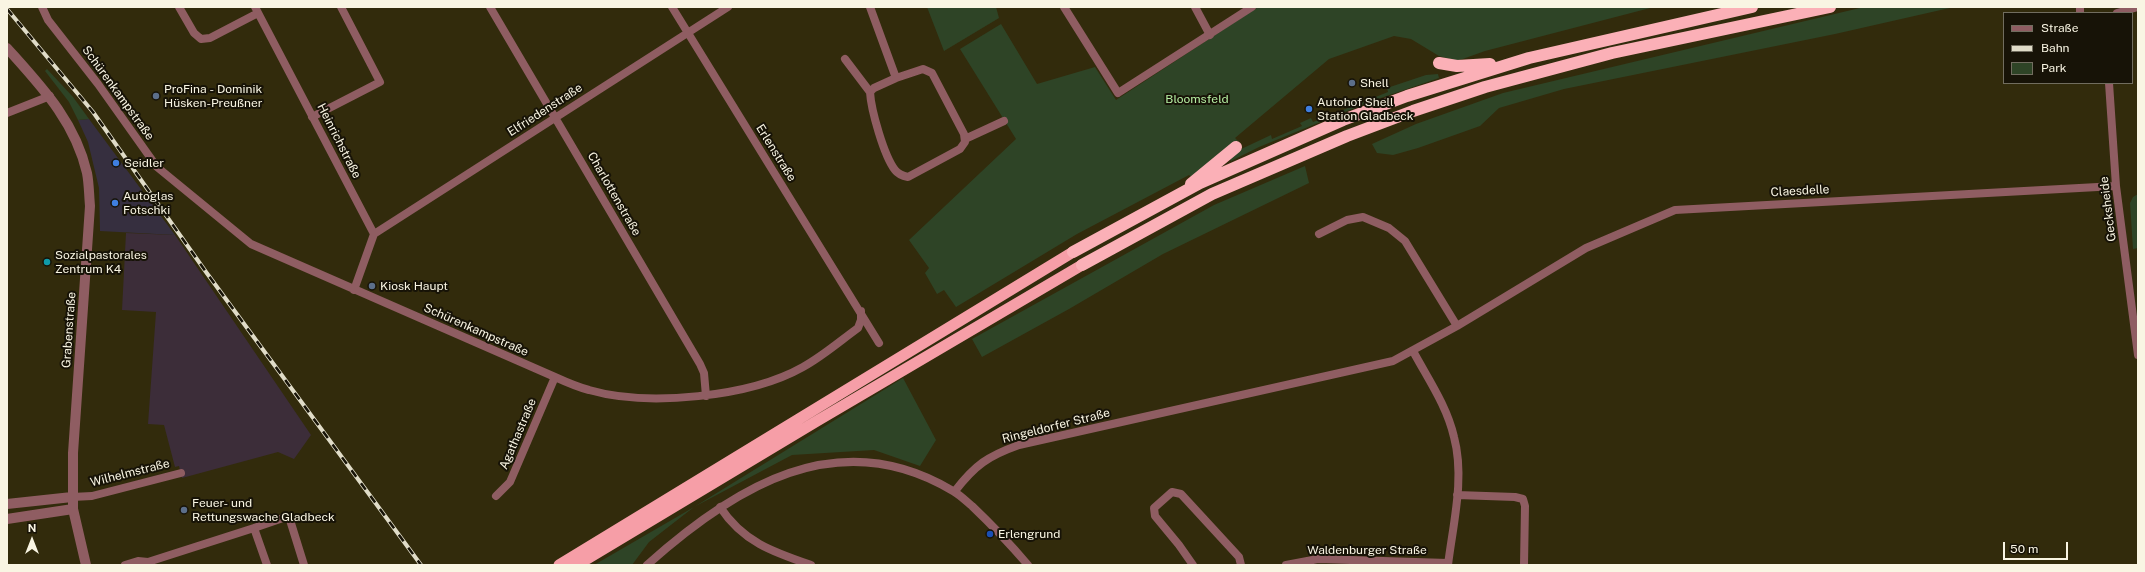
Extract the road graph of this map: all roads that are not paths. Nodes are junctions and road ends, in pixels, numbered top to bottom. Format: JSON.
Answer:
{"nodes":[{"id":1,"x":42,"y":7,"type":"edge"},
{"id":2,"x":179,"y":7,"type":"edge"},
{"id":3,"x":341,"y":7,"type":"edge"},
{"id":4,"x":490,"y":7,"type":"edge"},
{"id":5,"x":672,"y":7,"type":"edge"},
{"id":6,"x":728,"y":7,"type":"edge"},
{"id":7,"x":870,"y":7,"type":"edge"},
{"id":8,"x":1064,"y":7,"type":"edge"},
{"id":9,"x":1195,"y":7,"type":"edge"},
{"id":10,"x":1252,"y":7,"type":"edge"},
{"id":11,"x":1752,"y":7,"type":"edge"},
{"id":12,"x":1830,"y":7,"type":"edge"},
{"id":13,"x":2138,"y":7,"type":"edge"},
{"id":14,"x":257,"y":10,"type":"edge"},
{"id":15,"x":2120,"y":12,"type":"edge"},
{"id":16,"x":688,"y":33,"type":"junction"},
{"id":17,"x":1210,"y":35,"type":"junction"},
{"id":18,"x":7,"y":48,"type":"edge"},
{"id":19,"x":1529,"y":58,"type":"junction"},
{"id":20,"x":845,"y":59,"type":"dead end"},
{"id":21,"x":1439,"y":63,"type":"dead end"},
{"id":22,"x":896,"y":78,"type":"junction"},
{"id":23,"x":2109,"y":84,"type":"edge"},
{"id":24,"x":870,"y":92,"type":"junction"},
{"id":25,"x":50,"y":96,"type":"junction"},
{"id":26,"x":7,"y":113,"type":"edge"},
{"id":27,"x":312,"y":117,"type":"junction"},
{"id":28,"x":555,"y":117,"type":"junction"},
{"id":29,"x":1004,"y":121,"type":"dead end"},
{"id":30,"x":965,"y":139,"type":"junction"},
{"id":31,"x":1236,"y":147,"type":"dead end"},
{"id":32,"x":2116,"y":186,"type":"junction"},
{"id":33,"x":1182,"y":193,"type":"junction"},
{"id":34,"x":374,"y":234,"type":"junction"},
{"id":35,"x":1319,"y":234,"type":"dead end"},
{"id":36,"x":1073,"y":252,"type":"joint"},
{"id":37,"x":1082,"y":265,"type":"joint"},
{"id":38,"x":354,"y":290,"type":"junction"},
{"id":39,"x":1506,"y":296,"type":"joint"},
{"id":40,"x":861,"y":311,"type":"junction"},
{"id":41,"x":1457,"y":326,"type":"junction"},
{"id":42,"x":879,"y":343,"type":"dead end"},
{"id":43,"x":1413,"y":351,"type":"junction"},
{"id":44,"x":2138,"y":355,"type":"edge"},
{"id":45,"x":555,"y":377,"type":"junction"},
{"id":46,"x":706,"y":396,"type":"junction"},
{"id":47,"x":181,"y":473,"type":"dead end"},
{"id":48,"x":955,"y":491,"type":"junction"},
{"id":49,"x":1457,"y":495,"type":"junction"},
{"id":50,"x":496,"y":496,"type":"dead end"},
{"id":51,"x":72,"y":497,"type":"junction"},
{"id":52,"x":84,"y":497,"type":"junction"},
{"id":53,"x":7,"y":504,"type":"edge"},
{"id":54,"x":720,"y":506,"type":"junction"},
{"id":55,"x":73,"y":509,"type":"junction"},
{"id":56,"x":7,"y":519,"type":"edge"},
{"id":57,"x":254,"y":528,"type":"junction"},
{"id":58,"x":149,"y":563,"type":"edge"},
{"id":59,"x":1448,"y":564,"type":"edge"},
{"id":60,"x":86,"y":565,"type":"edge"},
{"id":61,"x":125,"y":565,"type":"edge"},
{"id":62,"x":267,"y":565,"type":"edge"},
{"id":63,"x":304,"y":565,"type":"edge"},
{"id":64,"x":559,"y":565,"type":"edge"},
{"id":65,"x":577,"y":565,"type":"edge"},
{"id":66,"x":647,"y":565,"type":"edge"},
{"id":67,"x":812,"y":565,"type":"edge"},
{"id":68,"x":1028,"y":565,"type":"edge"},
{"id":69,"x":1193,"y":565,"type":"edge"},
{"id":70,"x":1241,"y":565,"type":"edge"},
{"id":71,"x":1286,"y":565,"type":"edge"},
{"id":72,"x":1524,"y":565,"type":"edge"}],
"edges":[{"from":1,"to":38,"type":"street","name":"Schürenkampstraße"},
{"from":2,"to":14,"type":"street"},
{"from":3,"to":27,"type":"street"},
{"from":4,"to":28,"type":"street","name":"Charlottenstraße"},
{"from":5,"to":16,"type":"street","name":"Erlenstraße"},
{"from":6,"to":16,"type":"street","name":"Elfriedenstraße"},
{"from":7,"to":22,"type":"street"},
{"from":8,"to":17,"type":"street"},
{"from":9,"to":17,"type":"street"},
{"from":10,"to":17,"type":"street"},
{"from":11,"to":19,"type":"highway"},
{"from":12,"to":37,"type":"highway"},
{"from":13,"to":15,"type":"street"},
{"from":14,"to":27,"type":"street","name":"Heinrichstraße"},
{"from":16,"to":28,"type":"street","name":"Elfriedenstraße"},
{"from":16,"to":40,"type":"street","name":"Erlenstraße"},
{"from":18,"to":25,"type":"street","name":"Grabenstraße"},
{"from":19,"to":21,"type":"highway"},
{"from":19,"to":33,"type":"highway"},
{"from":20,"to":24,"type":"street"},
{"from":22,"to":24,"type":"street"},
{"from":22,"to":30,"type":"street"},
{"from":23,"to":32,"type":"street","name":"Gecksheide"},
{"from":24,"to":30,"type":"street"},
{"from":25,"to":26,"type":"street"},
{"from":25,"to":51,"type":"street","name":"Grabenstraße"},
{"from":27,"to":34,"type":"street","name":"Heinrichstraße"},
{"from":28,"to":34,"type":"street","name":"Elfriedenstraße"},
{"from":28,"to":46,"type":"street","name":"Charlottenstraße"},
{"from":29,"to":30,"type":"street"},
{"from":31,"to":33,"type":"highway"},
{"from":32,"to":39,"type":"street","name":"Claesdelle"},
{"from":32,"to":44,"type":"street","name":"Gecksheide"},
{"from":33,"to":36,"type":"highway"},
{"from":34,"to":38,"type":"street"},
{"from":35,"to":41,"type":"street"},
{"from":36,"to":64,"type":"highway"},
{"from":37,"to":65,"type":"highway"},
{"from":38,"to":45,"type":"street","name":"Schürenkampstraße"},
{"from":39,"to":41,"type":"street","name":"Ringeldorfer Straße"},
{"from":40,"to":42,"type":"street","name":"Erlenstraße"},
{"from":40,"to":46,"type":"street","name":"Schürenkampstraße"},
{"from":41,"to":43,"type":"street","name":"Ringeldorfer Straße"},
{"from":43,"to":48,"type":"street","name":"Ringeldorfer Straße"},
{"from":43,"to":49,"type":"street"},
{"from":45,"to":46,"type":"street","name":"Schürenkampstraße"},
{"from":45,"to":50,"type":"street","name":"Agathastraße"},
{"from":47,"to":52,"type":"street","name":"Wilhelmstraße"},
{"from":48,"to":54,"type":"street"},
{"from":48,"to":68,"type":"street"},
{"from":49,"to":59,"type":"street"},
{"from":49,"to":72,"type":"street"},
{"from":51,"to":52,"type":"street","name":"Wilhelmstraße"},
{"from":51,"to":53,"type":"street","name":"Wilhelmstraße"},
{"from":51,"to":55,"type":"street","name":"Grabenstraße"},
{"from":52,"to":55,"type":"street","name":"Wilhelmstraße"},
{"from":54,"to":66,"type":"street"},
{"from":54,"to":67,"type":"street"},
{"from":55,"to":56,"type":"street"},
{"from":55,"to":60,"type":"street","name":"Grabenstraße"},
{"from":57,"to":58,"type":"street"},
{"from":57,"to":62,"type":"street"},
{"from":57,"to":63,"type":"street"},
{"from":58,"to":61,"type":"street"},
{"from":59,"to":71,"type":"street","name":"Waldenburger Straße"},
{"from":69,"to":70,"type":"street"}]}
